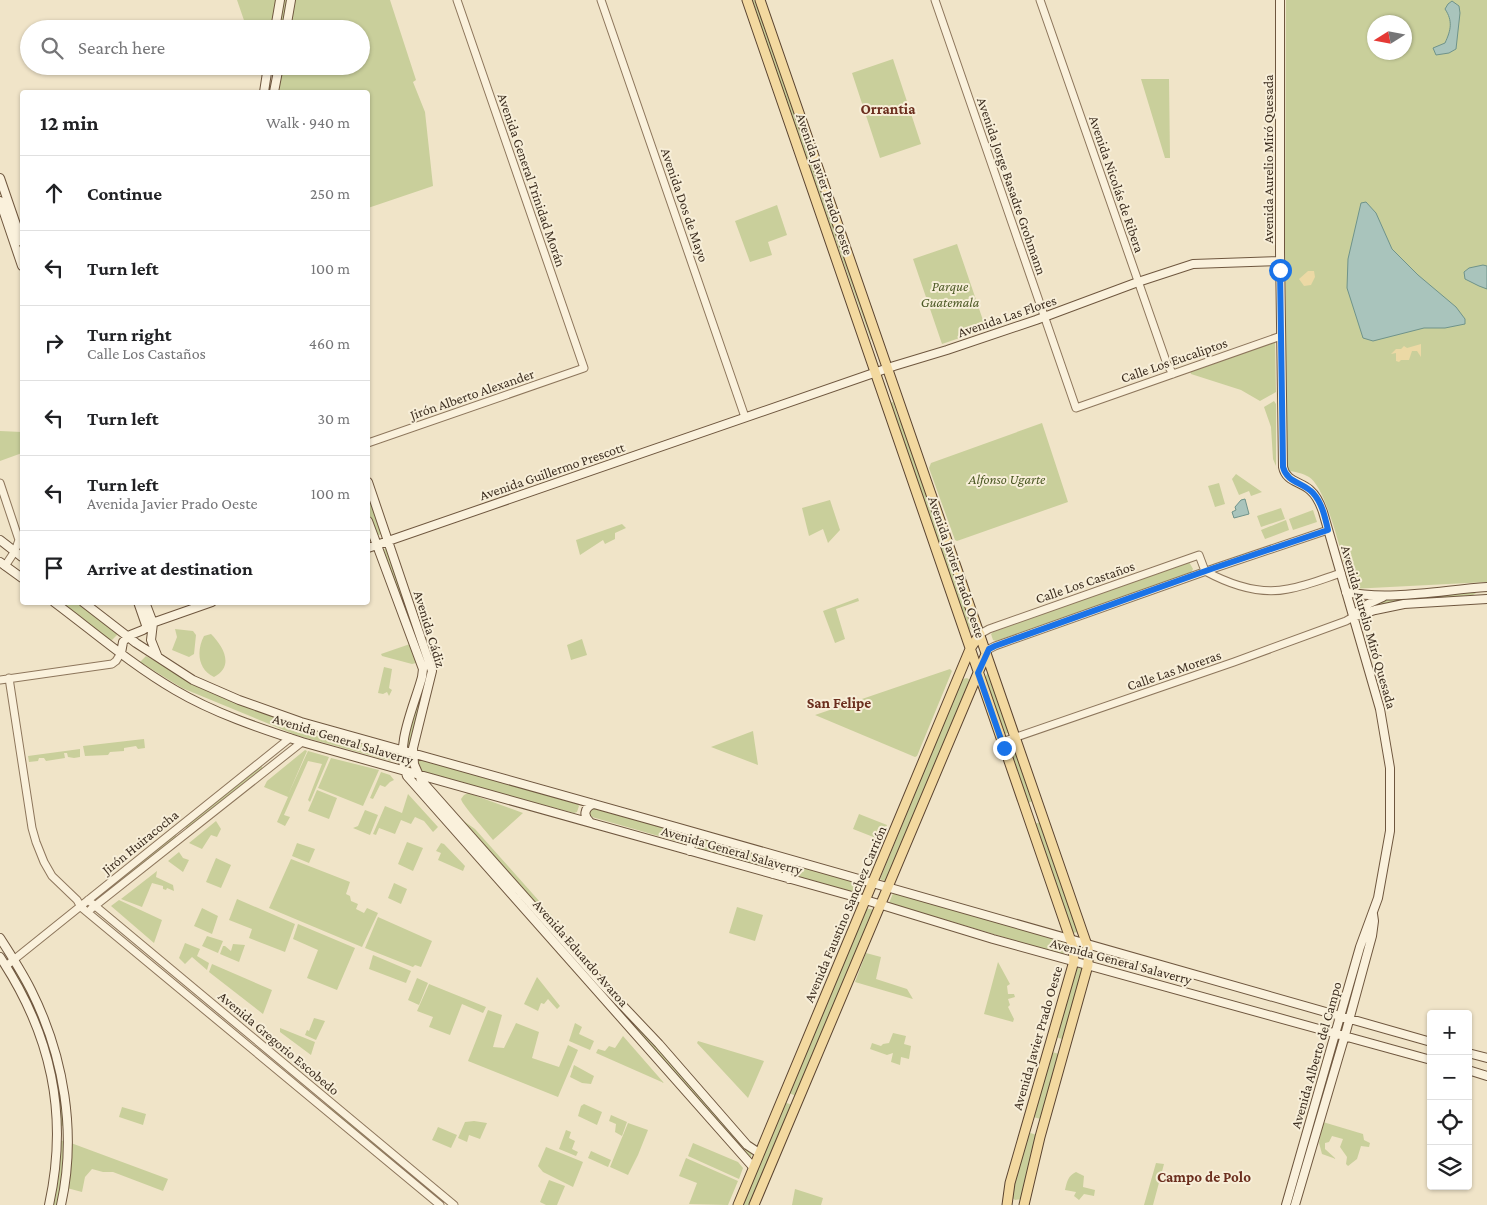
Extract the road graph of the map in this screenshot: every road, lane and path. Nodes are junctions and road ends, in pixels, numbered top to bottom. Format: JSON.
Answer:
{"nodes":[{"id":1,"x":280,"y":0,"type":"edge"},
{"id":2,"x":291,"y":0,"type":"edge"},
{"id":3,"x":457,"y":0,"type":"edge"},
{"id":4,"x":601,"y":0,"type":"edge"},
{"id":5,"x":747,"y":0,"type":"edge"},
{"id":6,"x":760,"y":0,"type":"edge"},
{"id":7,"x":934,"y":0,"type":"edge"},
{"id":8,"x":1040,"y":0,"type":"edge"},
{"id":9,"x":1280,"y":0,"type":"edge"},
{"id":10,"x":277,"y":20,"type":"edge"},
{"id":11,"x":288,"y":20,"type":"edge"},
{"id":12,"x":267,"y":75,"type":"edge"},
{"id":13,"x":277,"y":75,"type":"edge"},
{"id":14,"x":264,"y":90,"type":"edge"},
{"id":15,"x":274,"y":90,"type":"edge"},
{"id":16,"x":0,"y":178,"type":"edge"},
{"id":17,"x":0,"y":201,"type":"edge"},
{"id":18,"x":20,"y":236,"type":"edge"},
{"id":19,"x":20,"y":260,"type":"edge"},
{"id":20,"x":1280,"y":261,"type":"junction"},
{"id":21,"x":1138,"y":282,"type":"junction"},
{"id":22,"x":1044,"y":317,"type":"junction"},
{"id":23,"x":1281,"y":336,"type":"junction"},
{"id":24,"x":877,"y":337,"type":"junction"},
{"id":25,"x":865,"y":340,"type":"junction"},
{"id":26,"x":584,"y":368,"type":"joint"},
{"id":27,"x":888,"y":368,"type":"junction"},
{"id":28,"x":876,"y":372,"type":"junction"},
{"id":29,"x":1172,"y":374,"type":"junction"},
{"id":30,"x":898,"y":399,"type":"junction"},
{"id":31,"x":886,"y":404,"type":"junction"},
{"id":32,"x":1076,"y":408,"type":"joint"},
{"id":33,"x":745,"y":417,"type":"junction"},
{"id":34,"x":370,"y":442,"type":"edge"},
{"id":35,"x":0,"y":483,"type":"edge"},
{"id":36,"x":370,"y":488,"type":"edge"},
{"id":37,"x":370,"y":526,"type":"edge"},
{"id":38,"x":1328,"y":530,"type":"junction"},
{"id":39,"x":0,"y":540,"type":"edge"},
{"id":40,"x":388,"y":542,"type":"junction"},
{"id":41,"x":377,"y":545,"type":"junction"},
{"id":42,"x":370,"y":547,"type":"edge"},
{"id":43,"x":15,"y":551,"type":"junction"},
{"id":44,"x":20,"y":555,"type":"edge"},
{"id":45,"x":3,"y":564,"type":"edge"},
{"id":46,"x":1205,"y":571,"type":"junction"},
{"id":47,"x":1340,"y":573,"type":"junction"},
{"id":48,"x":20,"y":577,"type":"edge"},
{"id":49,"x":1487,"y":587,"type":"edge"},
{"id":50,"x":1346,"y":592,"type":"junction"},
{"id":51,"x":1388,"y":595,"type":"junction"},
{"id":52,"x":1377,"y":599,"type":"junction"},
{"id":53,"x":1487,"y":599,"type":"edge"},
{"id":54,"x":58,"y":605,"type":"edge"},
{"id":55,"x":87,"y":605,"type":"edge"},
{"id":56,"x":140,"y":605,"type":"edge"},
{"id":57,"x":146,"y":605,"type":"edge"},
{"id":58,"x":204,"y":605,"type":"edge"},
{"id":59,"x":1384,"y":608,"type":"junction"},
{"id":60,"x":1353,"y":617,"type":"junction"},
{"id":61,"x":150,"y":626,"type":"junction"},
{"id":62,"x":138,"y":633,"type":"junction"},
{"id":63,"x":980,"y":634,"type":"junction"},
{"id":64,"x":127,"y":637,"type":"junction"},
{"id":65,"x":136,"y":643,"type":"junction"},
{"id":66,"x":970,"y":649,"type":"junction"},
{"id":67,"x":986,"y":654,"type":"junction"},
{"id":68,"x":124,"y":655,"type":"junction"},
{"id":69,"x":158,"y":657,"type":"junction"},
{"id":70,"x":978,"y":673,"type":"junction"},
{"id":71,"x":9,"y":678,"type":"junction"},
{"id":72,"x":958,"y":679,"type":"junction"},
{"id":73,"x":0,"y":680,"type":"edge"},
{"id":74,"x":973,"y":686,"type":"junction"},
{"id":75,"x":290,"y":738,"type":"junction"},
{"id":76,"x":1015,"y":738,"type":"junction"},
{"id":77,"x":302,"y":742,"type":"junction"},
{"id":78,"x":1002,"y":742,"type":"junction"},
{"id":79,"x":402,"y":751,"type":"junction"},
{"id":80,"x":412,"y":754,"type":"junction"},
{"id":81,"x":263,"y":761,"type":"junction"},
{"id":82,"x":268,"y":768,"type":"junction"},
{"id":83,"x":405,"y":771,"type":"junction"},
{"id":84,"x":418,"y":774,"type":"junction"},
{"id":85,"x":580,"y":800,"type":"junction"},
{"id":86,"x":593,"y":804,"type":"junction"},
{"id":87,"x":576,"y":819,"type":"junction"},
{"id":88,"x":590,"y":822,"type":"junction"},
{"id":89,"x":457,"y":827,"type":"junction"},
{"id":90,"x":1390,"y":831,"type":"joint"},
{"id":91,"x":694,"y":832,"type":"junction"},
{"id":92,"x":690,"y":851,"type":"junction"},
{"id":93,"x":779,"y":857,"type":"junction"},
{"id":94,"x":792,"y":861,"type":"junction"},
{"id":95,"x":120,"y":874,"type":"junction"},
{"id":96,"x":773,"y":874,"type":"junction"},
{"id":97,"x":789,"y":879,"type":"junction"},
{"id":98,"x":127,"y":881,"type":"junction"},
{"id":99,"x":873,"y":883,"type":"junction"},
{"id":100,"x":887,"y":887,"type":"junction"},
{"id":101,"x":88,"y":900,"type":"junction"},
{"id":102,"x":866,"y":900,"type":"junction"},
{"id":103,"x":880,"y":904,"type":"junction"},
{"id":104,"x":95,"y":906,"type":"junction"},
{"id":105,"x":81,"y":907,"type":"junction"},
{"id":106,"x":87,"y":912,"type":"junction"},
{"id":107,"x":1373,"y":914,"type":"junction"},
{"id":108,"x":0,"y":938,"type":"edge"},
{"id":109,"x":1072,"y":940,"type":"junction"},
{"id":110,"x":1087,"y":945,"type":"junction"},
{"id":111,"x":0,"y":957,"type":"edge"},
{"id":112,"x":14,"y":960,"type":"junction"},
{"id":113,"x":1074,"y":961,"type":"junction"},
{"id":114,"x":1088,"y":964,"type":"junction"},
{"id":115,"x":6,"y":966,"type":"junction"},
{"id":116,"x":218,"y":1008,"type":"junction"},
{"id":117,"x":208,"y":1013,"type":"junction"},
{"id":118,"x":1339,"y":1016,"type":"junction"},
{"id":119,"x":216,"y":1018,"type":"junction"},
{"id":120,"x":1350,"y":1019,"type":"junction"},
{"id":121,"x":1335,"y":1033,"type":"junction"},
{"id":122,"x":649,"y":1034,"type":"junction"},
{"id":123,"x":1345,"y":1035,"type":"junction"},
{"id":124,"x":642,"y":1041,"type":"junction"},
{"id":125,"x":1427,"y":1041,"type":"edge"},
{"id":126,"x":1472,"y":1054,"type":"edge"},
{"id":127,"x":1487,"y":1058,"type":"edge"},
{"id":128,"x":1427,"y":1059,"type":"edge"},
{"id":129,"x":1472,"y":1071,"type":"edge"},
{"id":130,"x":1487,"y":1076,"type":"edge"},
{"id":131,"x":699,"y":1090,"type":"junction"},
{"id":132,"x":321,"y":1096,"type":"junction"},
{"id":133,"x":783,"y":1096,"type":"junction"},
{"id":134,"x":692,"y":1097,"type":"junction"},
{"id":135,"x":316,"y":1102,"type":"junction"},
{"id":136,"x":798,"y":1102,"type":"junction"},
{"id":137,"x":1029,"y":1118,"type":"junction"},
{"id":138,"x":1044,"y":1123,"type":"junction"},
{"id":139,"x":1025,"y":1131,"type":"junction"},
{"id":140,"x":1040,"y":1137,"type":"junction"},
{"id":141,"x":759,"y":1153,"type":"junction"},
{"id":142,"x":402,"y":1162,"type":"junction"},
{"id":143,"x":753,"y":1167,"type":"junction"},
{"id":144,"x":398,"y":1171,"type":"junction"},
{"id":145,"x":50,"y":1205,"type":"edge"},
{"id":146,"x":60,"y":1205,"type":"edge"},
{"id":147,"x":440,"y":1205,"type":"edge"},
{"id":148,"x":454,"y":1205,"type":"edge"},
{"id":149,"x":738,"y":1205,"type":"edge"},
{"id":150,"x":754,"y":1205,"type":"edge"},
{"id":151,"x":1006,"y":1205,"type":"edge"},
{"id":152,"x":1024,"y":1205,"type":"edge"},
{"id":153,"x":1286,"y":1205,"type":"edge"},
{"id":154,"x":1295,"y":1205,"type":"edge"}],
"edges":[{"from":1,"to":10,"type":"main road"},
{"from":2,"to":11,"type":"main road"},
{"from":3,"to":26,"type":"street","name":"Avenida General Trinidad Morán"},
{"from":4,"to":33,"type":"street","name":"Avenida Dos de Mayo"},
{"from":5,"to":25,"type":"main road","name":"Avenida Javier Prado Oeste"},
{"from":6,"to":24,"type":"main road","name":"Avenida Javier Prado Oeste"},
{"from":7,"to":22,"type":"street","name":"Avenida Jorge Basadre Grohmann"},
{"from":8,"to":21,"type":"street","name":"Avenida Nicolás de Ribera"},
{"from":9,"to":20,"type":"main road","name":"Avenida Aurelio Miró Quesada"},
{"from":12,"to":14,"type":"main road"},
{"from":13,"to":15,"type":"main road"},
{"from":16,"to":18,"type":"main road"},
{"from":17,"to":19,"type":"main road"},
{"from":20,"to":21,"type":"main road","name":"Avenida Las Flores"},
{"from":20,"to":23,"type":"main road","name":"Avenida Aurelio Miró Quesada"},
{"from":21,"to":22,"type":"main road","name":"Avenida Las Flores"},
{"from":21,"to":29,"type":"street","name":"Avenida Nicolás de Ribera"},
{"from":22,"to":27,"type":"main road","name":"Avenida Las Flores"},
{"from":22,"to":32,"type":"street","name":"Avenida Jorge Basadre Grohmann"},
{"from":23,"to":29,"type":"street","name":"Calle Los Eucaliptos"},
{"from":23,"to":38,"type":"main road","name":"Avenida Aurelio Miró Quesada"},
{"from":24,"to":25,"type":"main road"},
{"from":24,"to":27,"type":"main road","name":"Avenida Javier Prado Oeste"},
{"from":25,"to":28,"type":"main road","name":"Avenida Javier Prado Oeste"},
{"from":26,"to":34,"type":"street","name":"Jirón Alberto Alexander"},
{"from":27,"to":28,"type":"main road","name":"Avenida Las Flores"},
{"from":27,"to":30,"type":"main road","name":"Avenida Javier Prado Oeste"},
{"from":28,"to":31,"type":"main road","name":"Avenida Javier Prado Oeste"},
{"from":28,"to":33,"type":"main road","name":"Avenida Las Flores"},
{"from":29,"to":32,"type":"street","name":"Calle Los Eucaliptos"},
{"from":30,"to":31,"type":"main road"},
{"from":30,"to":63,"type":"main road","name":"Avenida Javier Prado Oeste"},
{"from":31,"to":66,"type":"main road","name":"Avenida Javier Prado Oeste"},
{"from":33,"to":40,"type":"main road","name":"Avenida Guillermo Prescott"},
{"from":35,"to":43,"type":"street"},
{"from":36,"to":40,"type":"main road","name":"Avenida Cádiz"},
{"from":37,"to":41,"type":"main road","name":"Avenida Cádiz"},
{"from":38,"to":46,"type":"street"},
{"from":38,"to":47,"type":"main road","name":"Avenida Aurelio Miró Quesada"},
{"from":39,"to":43,"type":"main road"},
{"from":40,"to":41,"type":"main road","name":"Avenida Guillermo Prescott"},
{"from":40,"to":80,"type":"main road","name":"Avenida Cádiz"},
{"from":41,"to":42,"type":"main road","name":"Avenida Guillermo Prescott"},
{"from":41,"to":79,"type":"main road","name":"Avenida Cádiz"},
{"from":43,"to":44,"type":"main road"},
{"from":43,"to":45,"type":"street"},
{"from":45,"to":48,"type":"main road"},
{"from":46,"to":47,"type":"street"},
{"from":46,"to":63,"type":"street","name":"Calle Los Castaños"},
{"from":46,"to":67,"type":"street"},
{"from":47,"to":50,"type":"main road","name":"Avenida Aurelio Miró Quesada"},
{"from":49,"to":51,"type":"main road"},
{"from":50,"to":51,"type":"main road"},
{"from":50,"to":60,"type":"main road","name":"Avenida Aurelio Miró Quesada"},
{"from":51,"to":52,"type":"main road"},
{"from":52,"to":59,"type":"main road"},
{"from":52,"to":60,"type":"main road"},
{"from":53,"to":59,"type":"main road"},
{"from":54,"to":68,"type":"main road","name":"Avenida General Salaverry"},
{"from":55,"to":64,"type":"main road","name":"Avenida General Salaverry"},
{"from":56,"to":61,"type":"main road"},
{"from":57,"to":61,"type":"main road"},
{"from":58,"to":61,"type":"main road"},
{"from":59,"to":60,"type":"main road"},
{"from":60,"to":76,"type":"street","name":"Calle Las Moreras"},
{"from":60,"to":90,"type":"main road","name":"Avenida Aurelio Miró Quesada"},
{"from":61,"to":62,"type":"main road"},
{"from":61,"to":69,"type":"main road"},
{"from":62,"to":64,"type":"main road"},
{"from":62,"to":65,"type":"main road"},
{"from":63,"to":66,"type":"main road","name":"Avenida Faustino Sanchez Carrión"},
{"from":63,"to":67,"type":"main road","name":"Avenida Javier Prado Oeste"},
{"from":64,"to":65,"type":"main road","name":"Avenida General Salaverry"},
{"from":64,"to":68,"type":"main road"},
{"from":65,"to":68,"type":"main road"},
{"from":65,"to":69,"type":"main road","name":"Avenida General Salaverry"},
{"from":66,"to":70,"type":"main road","name":"Avenida Javier Prado Oeste"},
{"from":66,"to":72,"type":"main road","name":"Avenida Faustino Sanchez Carrión"},
{"from":67,"to":70,"type":"main road","name":"Avenida Faustino Sanchez Carrión"},
{"from":67,"to":76,"type":"main road","name":"Avenida Javier Prado Oeste"},
{"from":68,"to":71,"type":"street"},
{"from":68,"to":75,"type":"main road","name":"Avenida General Salaverry"},
{"from":69,"to":79,"type":"main road","name":"Avenida General Salaverry"},
{"from":70,"to":74,"type":"main road","name":"Avenida Faustino Sanchez Carrión"},
{"from":70,"to":78,"type":"main road","name":"Avenida Javier Prado Oeste"},
{"from":71,"to":73,"type":"street"},
{"from":71,"to":105,"type":"street","name":"Avenida Gregorio Escobedo"},
{"from":72,"to":74,"type":"main road"},
{"from":72,"to":99,"type":"main road","name":"Avenida Faustino Sanchez Carrión"},
{"from":74,"to":100,"type":"main road","name":"Avenida Faustino Sanchez Carrión"},
{"from":75,"to":77,"type":"main road","name":"Avenida General Salaverry"},
{"from":75,"to":81,"type":"street","name":"Jirón Huiracocha"},
{"from":76,"to":78,"type":"street","name":"Calle Las Moreras"},
{"from":76,"to":110,"type":"main road","name":"Avenida Javier Prado Oeste"},
{"from":77,"to":82,"type":"street","name":"Jirón Huiracocha"},
{"from":77,"to":83,"type":"main road","name":"Avenida General Salaverry"},
{"from":78,"to":109,"type":"main road","name":"Avenida Javier Prado Oeste"},
{"from":79,"to":80,"type":"main road","name":"Avenida General Salaverry"},
{"from":79,"to":83,"type":"main road","name":"Avenida Eduardo Avaroa"},
{"from":80,"to":84,"type":"main road","name":"Avenida Eduardo Avaroa"},
{"from":80,"to":85,"type":"main road","name":"Avenida General Salaverry"},
{"from":81,"to":82,"type":"street"},
{"from":81,"to":95,"type":"street","name":"Jirón Huiracocha"},
{"from":82,"to":98,"type":"street","name":"Jirón Huiracocha"},
{"from":83,"to":84,"type":"main road","name":"Avenida General Salaverry"},
{"from":83,"to":89,"type":"main road","name":"Avenida Eduardo Avaroa"},
{"from":84,"to":87,"type":"main road","name":"Avenida General Salaverry"},
{"from":84,"to":89,"type":"main road","name":"Avenida Eduardo Avaroa"},
{"from":85,"to":86,"type":"main road","name":"Avenida General Salaverry"},
{"from":85,"to":87,"type":"main road"},
{"from":86,"to":88,"type":"main road"},
{"from":86,"to":91,"type":"main road","name":"Avenida General Salaverry"},
{"from":87,"to":88,"type":"main road","name":"Avenida General Salaverry"},
{"from":88,"to":92,"type":"main road","name":"Avenida General Salaverry"},
{"from":89,"to":122,"type":"main road","name":"Avenida Eduardo Avaroa"},
{"from":89,"to":124,"type":"main road","name":"Avenida Eduardo Avaroa"},
{"from":90,"to":107,"type":"main road","name":"Avenida Alberto del Campo"},
{"from":91,"to":92,"type":"main road"},
{"from":91,"to":93,"type":"main road","name":"Avenida General Salaverry"},
{"from":92,"to":96,"type":"main road","name":"Avenida General Salaverry"},
{"from":93,"to":94,"type":"main road","name":"Avenida General Salaverry"},
{"from":93,"to":96,"type":"main road"},
{"from":94,"to":97,"type":"main road"},
{"from":94,"to":99,"type":"main road","name":"Avenida General Salaverry"},
{"from":95,"to":98,"type":"street"},
{"from":95,"to":101,"type":"street","name":"Jirón Huiracocha"},
{"from":96,"to":97,"type":"main road","name":"Avenida General Salaverry"},
{"from":97,"to":102,"type":"main road","name":"Avenida General Salaverry"},
{"from":98,"to":104,"type":"street","name":"Jirón Huiracocha"},
{"from":99,"to":100,"type":"main road","name":"Avenida General Salaverry"},
{"from":99,"to":102,"type":"main road","name":"Avenida Faustino Sanchez Carrión"},
{"from":100,"to":103,"type":"main road","name":"Avenida Faustino Sanchez Carrión"},
{"from":100,"to":109,"type":"main road","name":"Avenida General Salaverry"},
{"from":101,"to":104,"type":"street","name":"Avenida Gregorio Escobedo"},
{"from":101,"to":105,"type":"street","name":"Jirón Huiracocha"},
{"from":102,"to":103,"type":"main road","name":"Avenida General Salaverry"},
{"from":102,"to":133,"type":"main road","name":"Avenida Faustino Sanchez Carrión"},
{"from":103,"to":113,"type":"main road","name":"Avenida General Salaverry"},
{"from":103,"to":136,"type":"main road","name":"Avenida Faustino Sanchez Carrión"},
{"from":104,"to":106,"type":"street","name":"Jirón Huiracocha"},
{"from":104,"to":116,"type":"street","name":"Avenida Gregorio Escobedo"},
{"from":105,"to":106,"type":"street","name":"Avenida Gregorio Escobedo"},
{"from":105,"to":112,"type":"street","name":"Jirón Huiracocha"},
{"from":106,"to":117,"type":"street","name":"Avenida Gregorio Escobedo"},
{"from":107,"to":118,"type":"main road","name":"Avenida Alberto del Campo"},
{"from":107,"to":120,"type":"main road","name":"Avenida Alberto del Campo"},
{"from":108,"to":112,"type":"main road"},
{"from":109,"to":110,"type":"main road","name":"Avenida General Salaverry"},
{"from":109,"to":113,"type":"main road","name":"Avenida Javier Prado Oeste"},
{"from":110,"to":114,"type":"main road","name":"Avenida Javier Prado Oeste"},
{"from":110,"to":118,"type":"main road","name":"Avenida General Salaverry"},
{"from":111,"to":115,"type":"main road"},
{"from":112,"to":115,"type":"street","name":"Jirón Huiracocha"},
{"from":112,"to":146,"type":"main road"},
{"from":113,"to":114,"type":"main road","name":"Avenida General Salaverry"},
{"from":113,"to":137,"type":"main road","name":"Avenida Javier Prado Oeste"},
{"from":114,"to":121,"type":"main road","name":"Avenida General Salaverry"},
{"from":114,"to":138,"type":"main road","name":"Avenida Javier Prado Oeste"},
{"from":115,"to":145,"type":"main road"},
{"from":116,"to":117,"type":"street"},
{"from":116,"to":119,"type":"street"},
{"from":116,"to":132,"type":"street","name":"Avenida Gregorio Escobedo"},
{"from":117,"to":119,"type":"street","name":"Avenida Gregorio Escobedo"},
{"from":118,"to":120,"type":"main road","name":"Avenida General Salaverry"},
{"from":118,"to":121,"type":"main road","name":"Avenida Alberto del Campo"},
{"from":119,"to":135,"type":"street","name":"Avenida Gregorio Escobedo"},
{"from":120,"to":123,"type":"main road","name":"Avenida Alberto del Campo"},
{"from":120,"to":125,"type":"main road","name":"Avenida General Salaverry"},
{"from":121,"to":123,"type":"main road","name":"Avenida General Salaverry"},
{"from":121,"to":153,"type":"main road","name":"Avenida Alberto del Campo"},
{"from":122,"to":124,"type":"main road"},
{"from":122,"to":131,"type":"main road","name":"Avenida Eduardo Avaroa"},
{"from":123,"to":128,"type":"main road","name":"Avenida General Salaverry"},
{"from":123,"to":154,"type":"main road","name":"Avenida Alberto del Campo"},
{"from":124,"to":134,"type":"main road","name":"Avenida Eduardo Avaroa"},
{"from":126,"to":127,"type":"main road"},
{"from":129,"to":130,"type":"main road"},
{"from":131,"to":134,"type":"main road"},
{"from":131,"to":141,"type":"main road","name":"Avenida Eduardo Avaroa"},
{"from":132,"to":135,"type":"street"},
{"from":132,"to":142,"type":"street","name":"Avenida Gregorio Escobedo"},
{"from":133,"to":136,"type":"main road"},
{"from":133,"to":141,"type":"main road","name":"Avenida Faustino Sanchez Carrión"},
{"from":134,"to":143,"type":"main road","name":"Avenida Eduardo Avaroa"},
{"from":135,"to":144,"type":"street","name":"Avenida Gregorio Escobedo"},
{"from":136,"to":150,"type":"main road","name":"Avenida Faustino Sanchez Carrión"},
{"from":137,"to":138,"type":"main road"},
{"from":137,"to":139,"type":"main road","name":"Avenida Javier Prado Oeste"},
{"from":138,"to":140,"type":"main road","name":"Avenida Javier Prado Oeste"},
{"from":139,"to":140,"type":"main road"},
{"from":139,"to":151,"type":"main road","name":"Avenida Javier Prado Oeste"},
{"from":140,"to":152,"type":"main road","name":"Avenida Javier Prado Oeste"},
{"from":141,"to":143,"type":"main road","name":"Avenida Faustino Sanchez Carrión"},
{"from":142,"to":144,"type":"street"},
{"from":142,"to":148,"type":"street","name":"Avenida Gregorio Escobedo"},
{"from":143,"to":149,"type":"main road","name":"Avenida Faustino Sanchez Carrión"},
{"from":144,"to":147,"type":"street","name":"Avenida Gregorio Escobedo"}]}
